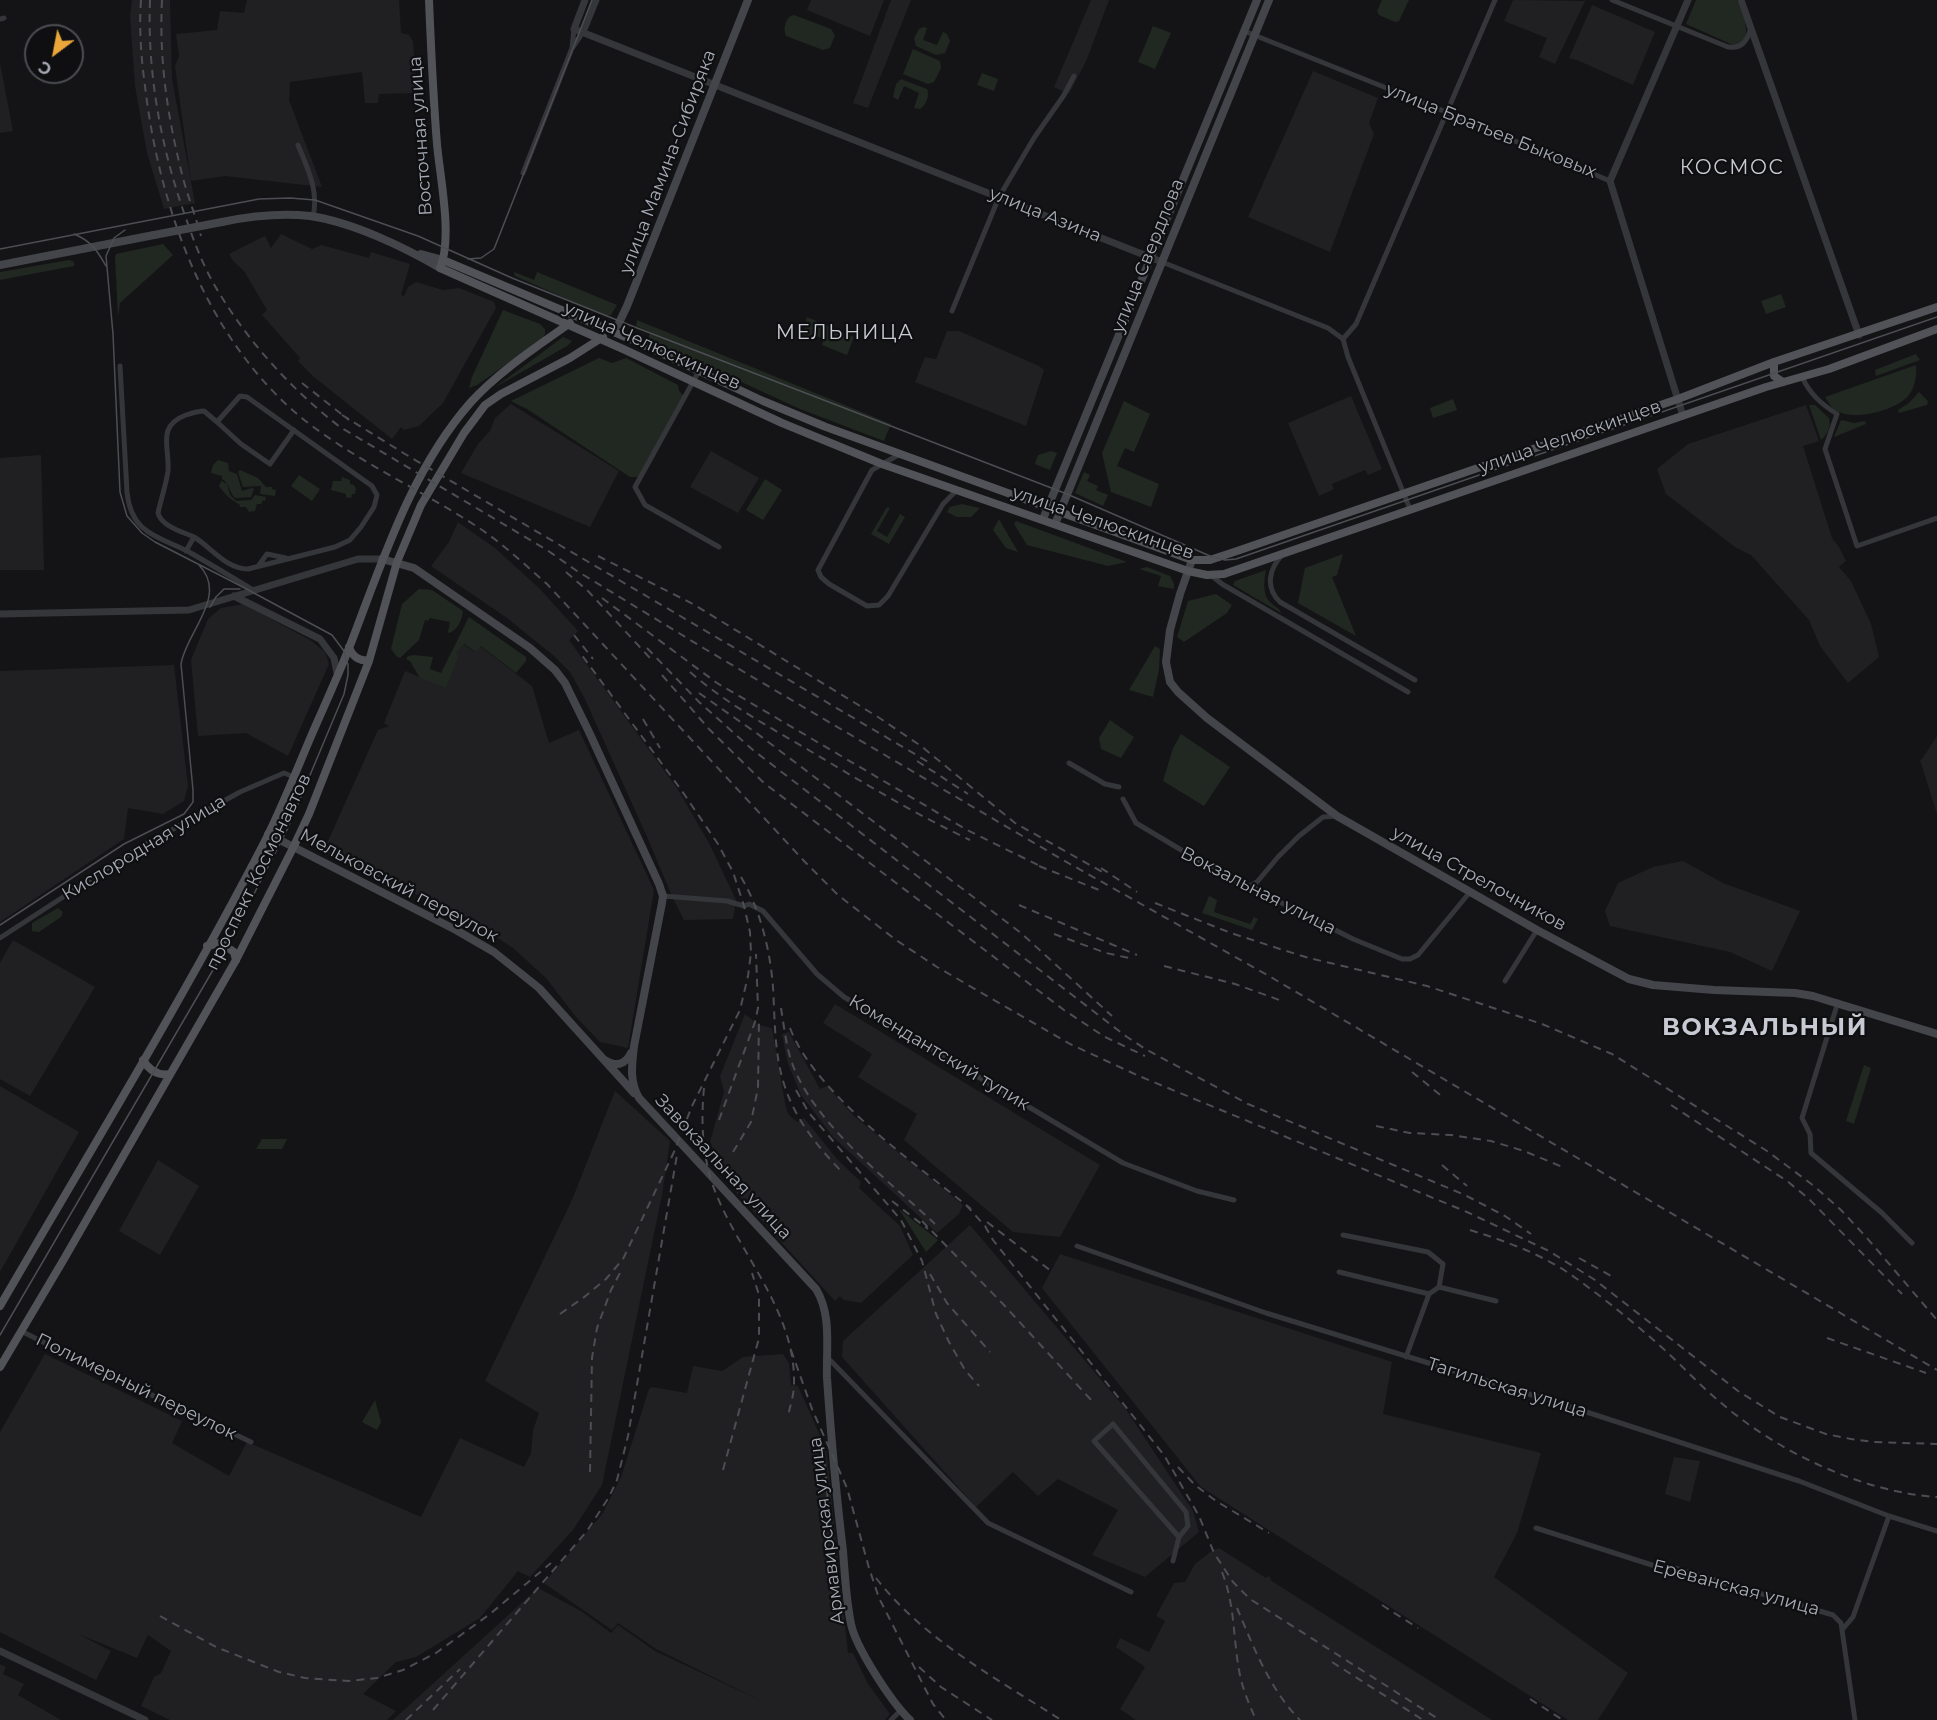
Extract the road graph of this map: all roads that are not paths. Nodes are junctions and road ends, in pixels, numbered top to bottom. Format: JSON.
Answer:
{"nodes":[{"id":1,"x":429,"y":0,"type":"edge"},
{"id":2,"x":585,"y":0,"type":"edge"},
{"id":3,"x":596,"y":0,"type":"edge"},
{"id":4,"x":748,"y":0,"type":"edge"},
{"id":5,"x":1257,"y":0,"type":"edge"},
{"id":6,"x":1269,"y":0,"type":"edge"},
{"id":7,"x":1495,"y":0,"type":"edge"},
{"id":8,"x":1612,"y":0,"type":"edge"},
{"id":9,"x":1688,"y":0,"type":"edge"},
{"id":10,"x":1741,"y":0,"type":"edge"},
{"id":11,"x":1676,"y":26,"type":"junction"},
{"id":12,"x":1751,"y":28,"type":"junction"},
{"id":13,"x":574,"y":29,"type":"junction"},
{"id":14,"x":1244,"y":31,"type":"junction"},
{"id":15,"x":584,"y":33,"type":"junction"},
{"id":16,"x":1255,"y":35,"type":"junction"},
{"id":17,"x":572,"y":48,"type":"junction"},
{"id":18,"x":1074,"y":76,"type":"dead end"},
{"id":19,"x":714,"y":84,"type":"junction"},
{"id":20,"x":1446,"y":112,"type":"junction"},
{"id":21,"x":298,"y":145,"type":"dead end"},
{"id":22,"x":523,"y":173,"type":"dead end"},
{"id":23,"x":1610,"y":181,"type":"junction"},
{"id":24,"x":999,"y":197,"type":"junction"},
{"id":25,"x":313,"y":217,"type":"junction"},
{"id":26,"x":1151,"y":258,"type":"junction"},
{"id":27,"x":1161,"y":262,"type":"junction"},
{"id":28,"x":441,"y":264,"type":"junction"},
{"id":29,"x":0,"y":265,"type":"edge"},
{"id":30,"x":1937,"y":307,"type":"edge"},
{"id":31,"x":952,"y":310,"type":"dead end"},
{"id":32,"x":578,"y":317,"type":"junction"},
{"id":33,"x":567,"y":325,"type":"junction"},
{"id":34,"x":1937,"y":329,"type":"edge"},
{"id":35,"x":610,"y":331,"type":"junction"},
{"id":36,"x":1859,"y":335,"type":"junction"},
{"id":37,"x":599,"y":339,"type":"junction"},
{"id":38,"x":1343,"y":339,"type":"junction"},
{"id":39,"x":1774,"y":362,"type":"junction"},
{"id":40,"x":120,"y":366,"type":"dead end"},
{"id":41,"x":699,"y":371,"type":"junction"},
{"id":42,"x":1802,"y":377,"type":"junction"},
{"id":43,"x":1783,"y":382,"type":"junction"},
{"id":44,"x":694,"y":383,"type":"junction"},
{"id":45,"x":1678,"y":399,"type":"junction"},
{"id":46,"x":1683,"y":416,"type":"junction"},
{"id":47,"x":216,"y":422,"type":"junction"},
{"id":48,"x":294,"y":430,"type":"junction"},
{"id":49,"x":900,"y":454,"type":"junction"},
{"id":50,"x":882,"y":464,"type":"junction"},
{"id":51,"x":957,"y":490,"type":"junction"},
{"id":52,"x":1404,"y":494,"type":"junction"},
{"id":53,"x":1047,"y":508,"type":"junction"},
{"id":54,"x":1410,"y":509,"type":"junction"},
{"id":55,"x":1060,"y":512,"type":"junction"},
{"id":56,"x":1937,"y":518,"type":"edge"},
{"id":57,"x":1043,"y":519,"type":"junction"},
{"id":58,"x":1055,"y":524,"type":"junction"},
{"id":59,"x":194,"y":537,"type":"junction"},
{"id":60,"x":719,"y":547,"type":"dead end"},
{"id":61,"x":186,"y":551,"type":"junction"},
{"id":62,"x":1284,"y":553,"type":"junction"},
{"id":63,"x":287,"y":559,"type":"junction"},
{"id":64,"x":382,"y":559,"type":"junction"},
{"id":65,"x":1192,"y":561,"type":"junction"},
{"id":66,"x":397,"y":562,"type":"junction"},
{"id":67,"x":258,"y":567,"type":"junction"},
{"id":68,"x":1188,"y":571,"type":"junction"},
{"id":69,"x":1212,"y":576,"type":"junction"},
{"id":70,"x":253,"y":590,"type":"junction"},
{"id":71,"x":234,"y":596,"type":"junction"},
{"id":72,"x":1287,"y":607,"type":"junction"},
{"id":73,"x":0,"y":614,"type":"edge"},
{"id":74,"x":1281,"y":619,"type":"junction"},
{"id":75,"x":349,"y":647,"type":"junction"},
{"id":76,"x":369,"y":661,"type":"junction"},
{"id":77,"x":337,"y":675,"type":"junction"},
{"id":78,"x":1415,"y":680,"type":"dead end"},
{"id":79,"x":1408,"y":692,"type":"dead end"},
{"id":80,"x":1069,"y":763,"type":"dead end"},
{"id":81,"x":294,"y":777,"type":"junction"},
{"id":82,"x":1119,"y":787,"type":"dead end"},
{"id":83,"x":1123,"y":799,"type":"dead end"},
{"id":84,"x":1337,"y":816,"type":"junction"},
{"id":85,"x":268,"y":834,"type":"junction"},
{"id":86,"x":294,"y":848,"type":"junction"},
{"id":87,"x":1252,"y":885,"type":"junction"},
{"id":88,"x":1470,"y":892,"type":"junction"},
{"id":89,"x":663,"y":896,"type":"junction"},
{"id":90,"x":1537,"y":930,"type":"junction"},
{"id":91,"x":0,"y":938,"type":"edge"},
{"id":92,"x":207,"y":946,"type":"junction"},
{"id":93,"x":236,"y":960,"type":"junction"},
{"id":94,"x":1505,"y":981,"type":"dead end"},
{"id":95,"x":1838,"y":1002,"type":"junction"},
{"id":96,"x":1937,"y":1034,"type":"edge"},
{"id":97,"x":634,"y":1046,"type":"junction"},
{"id":98,"x":598,"y":1055,"type":"junction"},
{"id":99,"x":143,"y":1060,"type":"junction"},
{"id":100,"x":170,"y":1074,"type":"junction"},
{"id":101,"x":639,"y":1098,"type":"junction"},
{"id":102,"x":1234,"y":1200,"type":"dead end"},
{"id":103,"x":1343,"y":1235,"type":"dead end"},
{"id":104,"x":1912,"y":1243,"type":"dead end"},
{"id":105,"x":1077,"y":1246,"type":"dead end"},
{"id":106,"x":1339,"y":1272,"type":"dead end"},
{"id":107,"x":1439,"y":1287,"type":"junction"},
{"id":108,"x":1429,"y":1294,"type":"junction"},
{"id":109,"x":1496,"y":1300,"type":"dead end"},
{"id":110,"x":0,"y":1306,"type":"edge"},
{"id":111,"x":21,"y":1331,"type":"junction"},
{"id":112,"x":826,"y":1357,"type":"junction"},
{"id":113,"x":1406,"y":1357,"type":"junction"},
{"id":114,"x":0,"y":1367,"type":"edge"},
{"id":115,"x":251,"y":1442,"type":"dead end"},
{"id":116,"x":1889,"y":1516,"type":"junction"},
{"id":117,"x":1536,"y":1528,"type":"dead end"},
{"id":118,"x":1937,"y":1531,"type":"edge"},
{"id":119,"x":1179,"y":1537,"type":"junction"},
{"id":120,"x":1173,"y":1561,"type":"dead end"},
{"id":121,"x":1131,"y":1592,"type":"dead end"},
{"id":122,"x":1842,"y":1630,"type":"junction"},
{"id":123,"x":0,"y":1651,"type":"edge"},
{"id":124,"x":900,"y":1711,"type":"junction"},
{"id":125,"x":145,"y":1720,"type":"edge"},
{"id":126,"x":891,"y":1720,"type":"edge"},
{"id":127,"x":910,"y":1720,"type":"edge"},
{"id":128,"x":1855,"y":1720,"type":"edge"}],
"edges":[{"from":1,"to":28,"type":"main road","name":"Восточная улица"},
{"from":2,"to":13,"type":"street"},
{"from":3,"to":15,"type":"street"},
{"from":4,"to":19,"type":"main road","name":"улица Мамина-Сибиряка"},
{"from":5,"to":14,"type":"main road","name":"улица Свердлова"},
{"from":6,"to":16,"type":"main road","name":"улица Свердлова"},
{"from":7,"to":20,"type":"street"},
{"from":8,"to":11,"type":"street"},
{"from":9,"to":11,"type":"street"},
{"from":10,"to":12,"type":"street"},
{"from":11,"to":12,"type":"street"},
{"from":11,"to":23,"type":"street"},
{"from":12,"to":36,"type":"street"},
{"from":13,"to":15,"type":"street","name":"улица Азина"},
{"from":13,"to":17,"type":"street"},
{"from":14,"to":16,"type":"street","name":"улица Братьев Быковых"},
{"from":14,"to":26,"type":"main road","name":"улица Свердлова"},
{"from":15,"to":17,"type":"street"},
{"from":15,"to":19,"type":"street","name":"улица Азина"},
{"from":16,"to":20,"type":"street","name":"улица Братьев Быковых"},
{"from":16,"to":27,"type":"main road","name":"улица Свердлова"},
{"from":17,"to":22,"type":"street"},
{"from":18,"to":24,"type":"street"},
{"from":19,"to":24,"type":"street","name":"улица Азина"},
{"from":19,"to":35,"type":"main road","name":"улица Мамина-Сибиряка"},
{"from":20,"to":23,"type":"street","name":"улица Братьев Быковых"},
{"from":20,"to":38,"type":"street"},
{"from":21,"to":25,"type":"street"},
{"from":23,"to":45,"type":"street","name":"улица Братьев Быковых"},
{"from":24,"to":26,"type":"street","name":"улица Азина"},
{"from":24,"to":31,"type":"street"},
{"from":25,"to":28,"type":"main road","name":"улица Челюскинцев"},
{"from":25,"to":29,"type":"main road","name":"улица Челюскинцев","bridge":true},
{"from":26,"to":27,"type":"street","name":"улица Азина"},
{"from":26,"to":53,"type":"main road","name":"улица Свердлова"},
{"from":27,"to":38,"type":"street","name":"улица Азина"},
{"from":27,"to":55,"type":"main road","name":"улица Свердлова"},
{"from":28,"to":32,"type":"main road","name":"улица Челюскинцев"},
{"from":28,"to":33,"type":"main road","name":"улица Челюскинцев"},
{"from":30,"to":36,"type":"main road","name":"улица Челюскинцев"},
{"from":32,"to":33,"type":"main road","name":"проспект Космонавтов"},
{"from":32,"to":35,"type":"main road","name":"улица Челюскинцев"},
{"from":33,"to":37,"type":"main road","name":"улица Челюскинцев"},
{"from":33,"to":64,"type":"main road","name":"проспект Космонавтов"},
{"from":34,"to":42,"type":"main road","name":"улица Челюскинцев"},
{"from":35,"to":37,"type":"main road","name":"проспект Космонавтов"},
{"from":35,"to":41,"type":"main road","name":"улица Челюскинцев"},
{"from":36,"to":39,"type":"main road","name":"улица Челюскинцев"},
{"from":37,"to":44,"type":"main road","name":"улица Челюскинцев"},
{"from":37,"to":66,"type":"main road","name":"проспект Космонавтов"},
{"from":38,"to":52,"type":"street"},
{"from":39,"to":43,"type":"main road"},
{"from":39,"to":45,"type":"main road","name":"улица Челюскинцев"},
{"from":40,"to":61,"type":"street"},
{"from":41,"to":44,"type":"street"},
{"from":41,"to":49,"type":"main road","name":"улица Челюскинцев"},
{"from":42,"to":43,"type":"main road","name":"улица Челюскинцев"},
{"from":42,"to":56,"type":"street"},
{"from":43,"to":46,"type":"main road","name":"улица Челюскинцев"},
{"from":44,"to":50,"type":"main road","name":"улица Челюскинцев"},
{"from":44,"to":60,"type":"street"},
{"from":45,"to":46,"type":"street","name":"улица Братьев Быковых"},
{"from":45,"to":52,"type":"main road","name":"улица Челюскинцев"},
{"from":46,"to":54,"type":"main road","name":"улица Челюскинцев"},
{"from":47,"to":48,"type":"street"},
{"from":47,"to":48,"type":"street"},
{"from":47,"to":59,"type":"street"},
{"from":48,"to":63,"type":"street"},
{"from":49,"to":50,"type":"street"},
{"from":49,"to":53,"type":"main road","name":"улица Челюскинцев"},
{"from":50,"to":51,"type":"main road","name":"улица Челюскинцев"},
{"from":50,"to":51,"type":"street"},
{"from":51,"to":57,"type":"main road","name":"улица Челюскинцев"},
{"from":52,"to":54,"type":"street"},
{"from":52,"to":65,"type":"main road","name":"улица Челюскинцев"},
{"from":53,"to":55,"type":"main road","name":"улица Челюскинцев"},
{"from":53,"to":57,"type":"main road","name":"улица Свердлова"},
{"from":54,"to":62,"type":"main road","name":"улица Челюскинцев"},
{"from":55,"to":58,"type":"main road","name":"улица Свердлова"},
{"from":55,"to":65,"type":"main road","name":"улица Челюскинцев"},
{"from":57,"to":58,"type":"main road","name":"улица Челюскинцев"},
{"from":58,"to":68,"type":"main road","name":"улица Челюскинцев"},
{"from":59,"to":61,"type":"street"},
{"from":59,"to":67,"type":"street"},
{"from":61,"to":70,"type":"street"},
{"from":62,"to":69,"type":"main road","name":"улица Челюскинцев"},
{"from":62,"to":72,"type":"street"},
{"from":63,"to":67,"type":"street"},
{"from":63,"to":67,"type":"street"},
{"from":64,"to":66,"type":"main road"},
{"from":64,"to":70,"type":"street"},
{"from":64,"to":75,"type":"main road","name":"проспект Космонавтов"},
{"from":65,"to":68,"type":"main road","name":"улица Стрелочников"},
{"from":66,"to":76,"type":"main road","name":"проспект Космонавтов"},
{"from":66,"to":89,"type":"main road"},
{"from":68,"to":69,"type":"main road","name":"улица Челюскинцев"},
{"from":68,"to":84,"type":"main road","name":"улица Стрелочников"},
{"from":69,"to":74,"type":"street"},
{"from":70,"to":71,"type":"street"},
{"from":71,"to":73,"type":"street"},
{"from":71,"to":77,"type":"street"},
{"from":72,"to":74,"type":"street"},
{"from":72,"to":78,"type":"street"},
{"from":74,"to":79,"type":"street"},
{"from":75,"to":76,"type":"main road"},
{"from":75,"to":77,"type":"main road","name":"проспект Космонавтов"},
{"from":76,"to":86,"type":"main road","name":"проспект Космонавтов"},
{"from":77,"to":81,"type":"main road","name":"проспект Космонавтов"},
{"from":80,"to":82,"type":"street"},
{"from":81,"to":85,"type":"main road","name":"проспект Космонавтов"},
{"from":81,"to":91,"type":"street","name":"Кислородная улица"},
{"from":83,"to":87,"type":"street","name":"Вокзальная улица"},
{"from":84,"to":87,"type":"street"},
{"from":84,"to":88,"type":"main road","name":"улица Стрелочников"},
{"from":85,"to":86,"type":"main road","name":"Мельковский переулок"},
{"from":85,"to":92,"type":"main road","name":"проспект Космонавтов"},
{"from":86,"to":93,"type":"main road","name":"проспект Космонавтов"},
{"from":86,"to":98,"type":"main road","name":"Мельковский переулок"},
{"from":87,"to":88,"type":"street","name":"Вокзальная улица"},
{"from":88,"to":90,"type":"main road","name":"улица Стрелочников"},
{"from":89,"to":97,"type":"main road","name":"Завокзальная улица"},
{"from":89,"to":102,"type":"street","name":"Комендантский тупик"},
{"from":90,"to":94,"type":"street"},
{"from":90,"to":95,"type":"main road","name":"улица Стрелочников"},
{"from":92,"to":93,"type":"main road"},
{"from":92,"to":99,"type":"main road","name":"проспект Космонавтов"},
{"from":93,"to":100,"type":"main road","name":"проспект Космонавтов"},
{"from":95,"to":96,"type":"main road","name":"улица Стрелочников"},
{"from":95,"to":104,"type":"street"},
{"from":97,"to":98,"type":"main road"},
{"from":97,"to":101,"type":"main road","name":"Завокзальная улица"},
{"from":98,"to":101,"type":"main road","name":"Мельковский переулок"},
{"from":99,"to":100,"type":"main road"},
{"from":99,"to":110,"type":"main road","name":"проспект Космонавтов"},
{"from":100,"to":111,"type":"main road","name":"проспект Космонавтов"},
{"from":101,"to":112,"type":"main road","name":"Завокзальная улица"},
{"from":103,"to":107,"type":"street"},
{"from":105,"to":113,"type":"street","name":"Тагильская улица"},
{"from":106,"to":108,"type":"street"},
{"from":107,"to":108,"type":"street"},
{"from":107,"to":109,"type":"street"},
{"from":108,"to":113,"type":"street"},
{"from":111,"to":114,"type":"main road","name":"проспект Космонавтов"},
{"from":111,"to":115,"type":"street","name":"Полимерный переулок"},
{"from":112,"to":121,"type":"street"},
{"from":112,"to":124,"type":"main road","name":"Армавирская улица"},
{"from":113,"to":116,"type":"street","name":"Тагильская улица"},
{"from":116,"to":118,"type":"street","name":"Тагильская улица"},
{"from":116,"to":122,"type":"street"},
{"from":117,"to":122,"type":"street","name":"Ереванская улица"},
{"from":119,"to":119,"type":"street"},
{"from":119,"to":120,"type":"street"},
{"from":122,"to":128,"type":"street"},
{"from":123,"to":125,"type":"street"},
{"from":124,"to":126,"type":"street"},
{"from":124,"to":127,"type":"main road","name":"Армавирская улица"}]}
